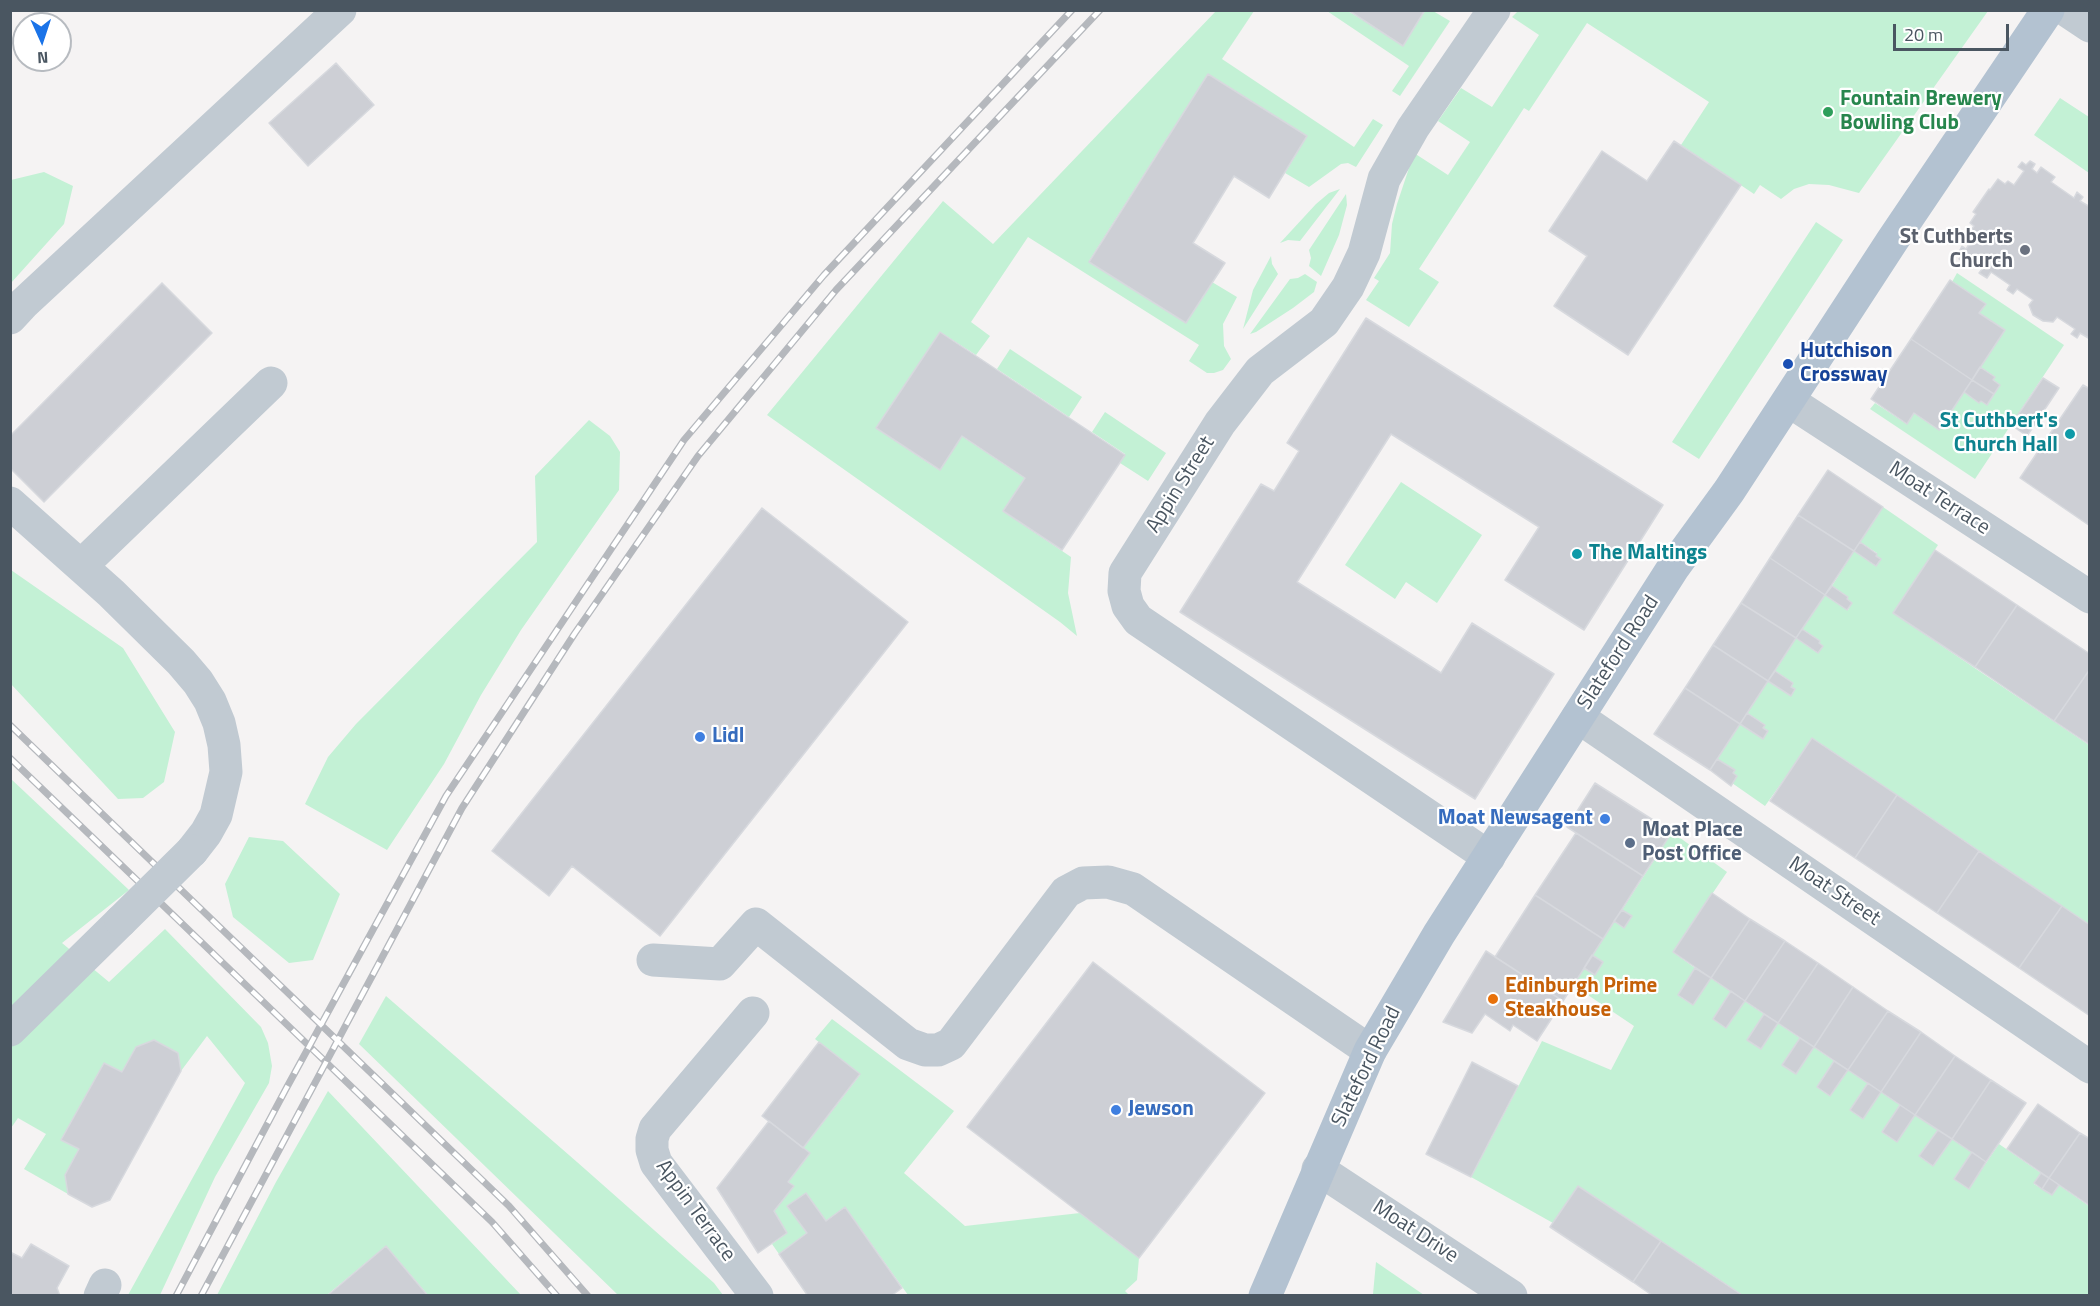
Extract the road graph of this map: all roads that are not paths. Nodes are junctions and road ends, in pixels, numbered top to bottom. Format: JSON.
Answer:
{"nodes":[{"id":1,"x":340,"y":10,"type":"edge"},
{"id":2,"x":1494,"y":10,"type":"edge"},
{"id":3,"x":2048,"y":10,"type":"edge"},
{"id":4,"x":2067,"y":10,"type":"edge"},
{"id":5,"x":2090,"y":26,"type":"edge"},
{"id":6,"x":10,"y":318,"type":"edge"},
{"id":7,"x":271,"y":383,"type":"dead end"},
{"id":8,"x":1788,"y":401,"type":"junction"},
{"id":9,"x":10,"y":503,"type":"edge"},
{"id":10,"x":81,"y":566,"type":"junction"},
{"id":11,"x":2090,"y":597,"type":"edge"},
{"id":12,"x":1578,"y":717,"type":"junction"},
{"id":13,"x":1489,"y":857,"type":"junction"},
{"id":14,"x":653,"y":960,"type":"dead end"},
{"id":15,"x":753,"y":1013,"type":"dead end"},
{"id":16,"x":10,"y":1030,"type":"edge"},
{"id":17,"x":1370,"y":1052,"type":"junction"},
{"id":18,"x":2090,"y":1067,"type":"edge"},
{"id":19,"x":1318,"y":1169,"type":"junction"},
{"id":20,"x":758,"y":1296,"type":"edge"},
{"id":21,"x":1265,"y":1296,"type":"edge"},
{"id":22,"x":1511,"y":1296,"type":"edge"}],
"edges":[{"from":1,"to":6,"type":"street"},
{"from":2,"to":13,"type":"street","name":"Appin Street"},
{"from":3,"to":8,"type":"main road","name":"Slateford Road"},
{"from":4,"to":5,"type":"street"},
{"from":7,"to":10,"type":"street"},
{"from":8,"to":11,"type":"street","name":"Moat Terrace"},
{"from":8,"to":12,"type":"main road","name":"Slateford Road"},
{"from":9,"to":10,"type":"street"},
{"from":10,"to":16,"type":"street","bridge":true},
{"from":12,"to":13,"type":"main road","name":"Slateford Road"},
{"from":12,"to":18,"type":"street","name":"Moat Street"},
{"from":13,"to":17,"type":"main road","name":"Slateford Road"},
{"from":14,"to":17,"type":"street"},
{"from":15,"to":20,"type":"street","name":"Appin Terrace"},
{"from":17,"to":19,"type":"main road","name":"Slateford Road"},
{"from":19,"to":21,"type":"main road","name":"Slateford Road"},
{"from":19,"to":22,"type":"street","name":"Moat Drive"}]}
